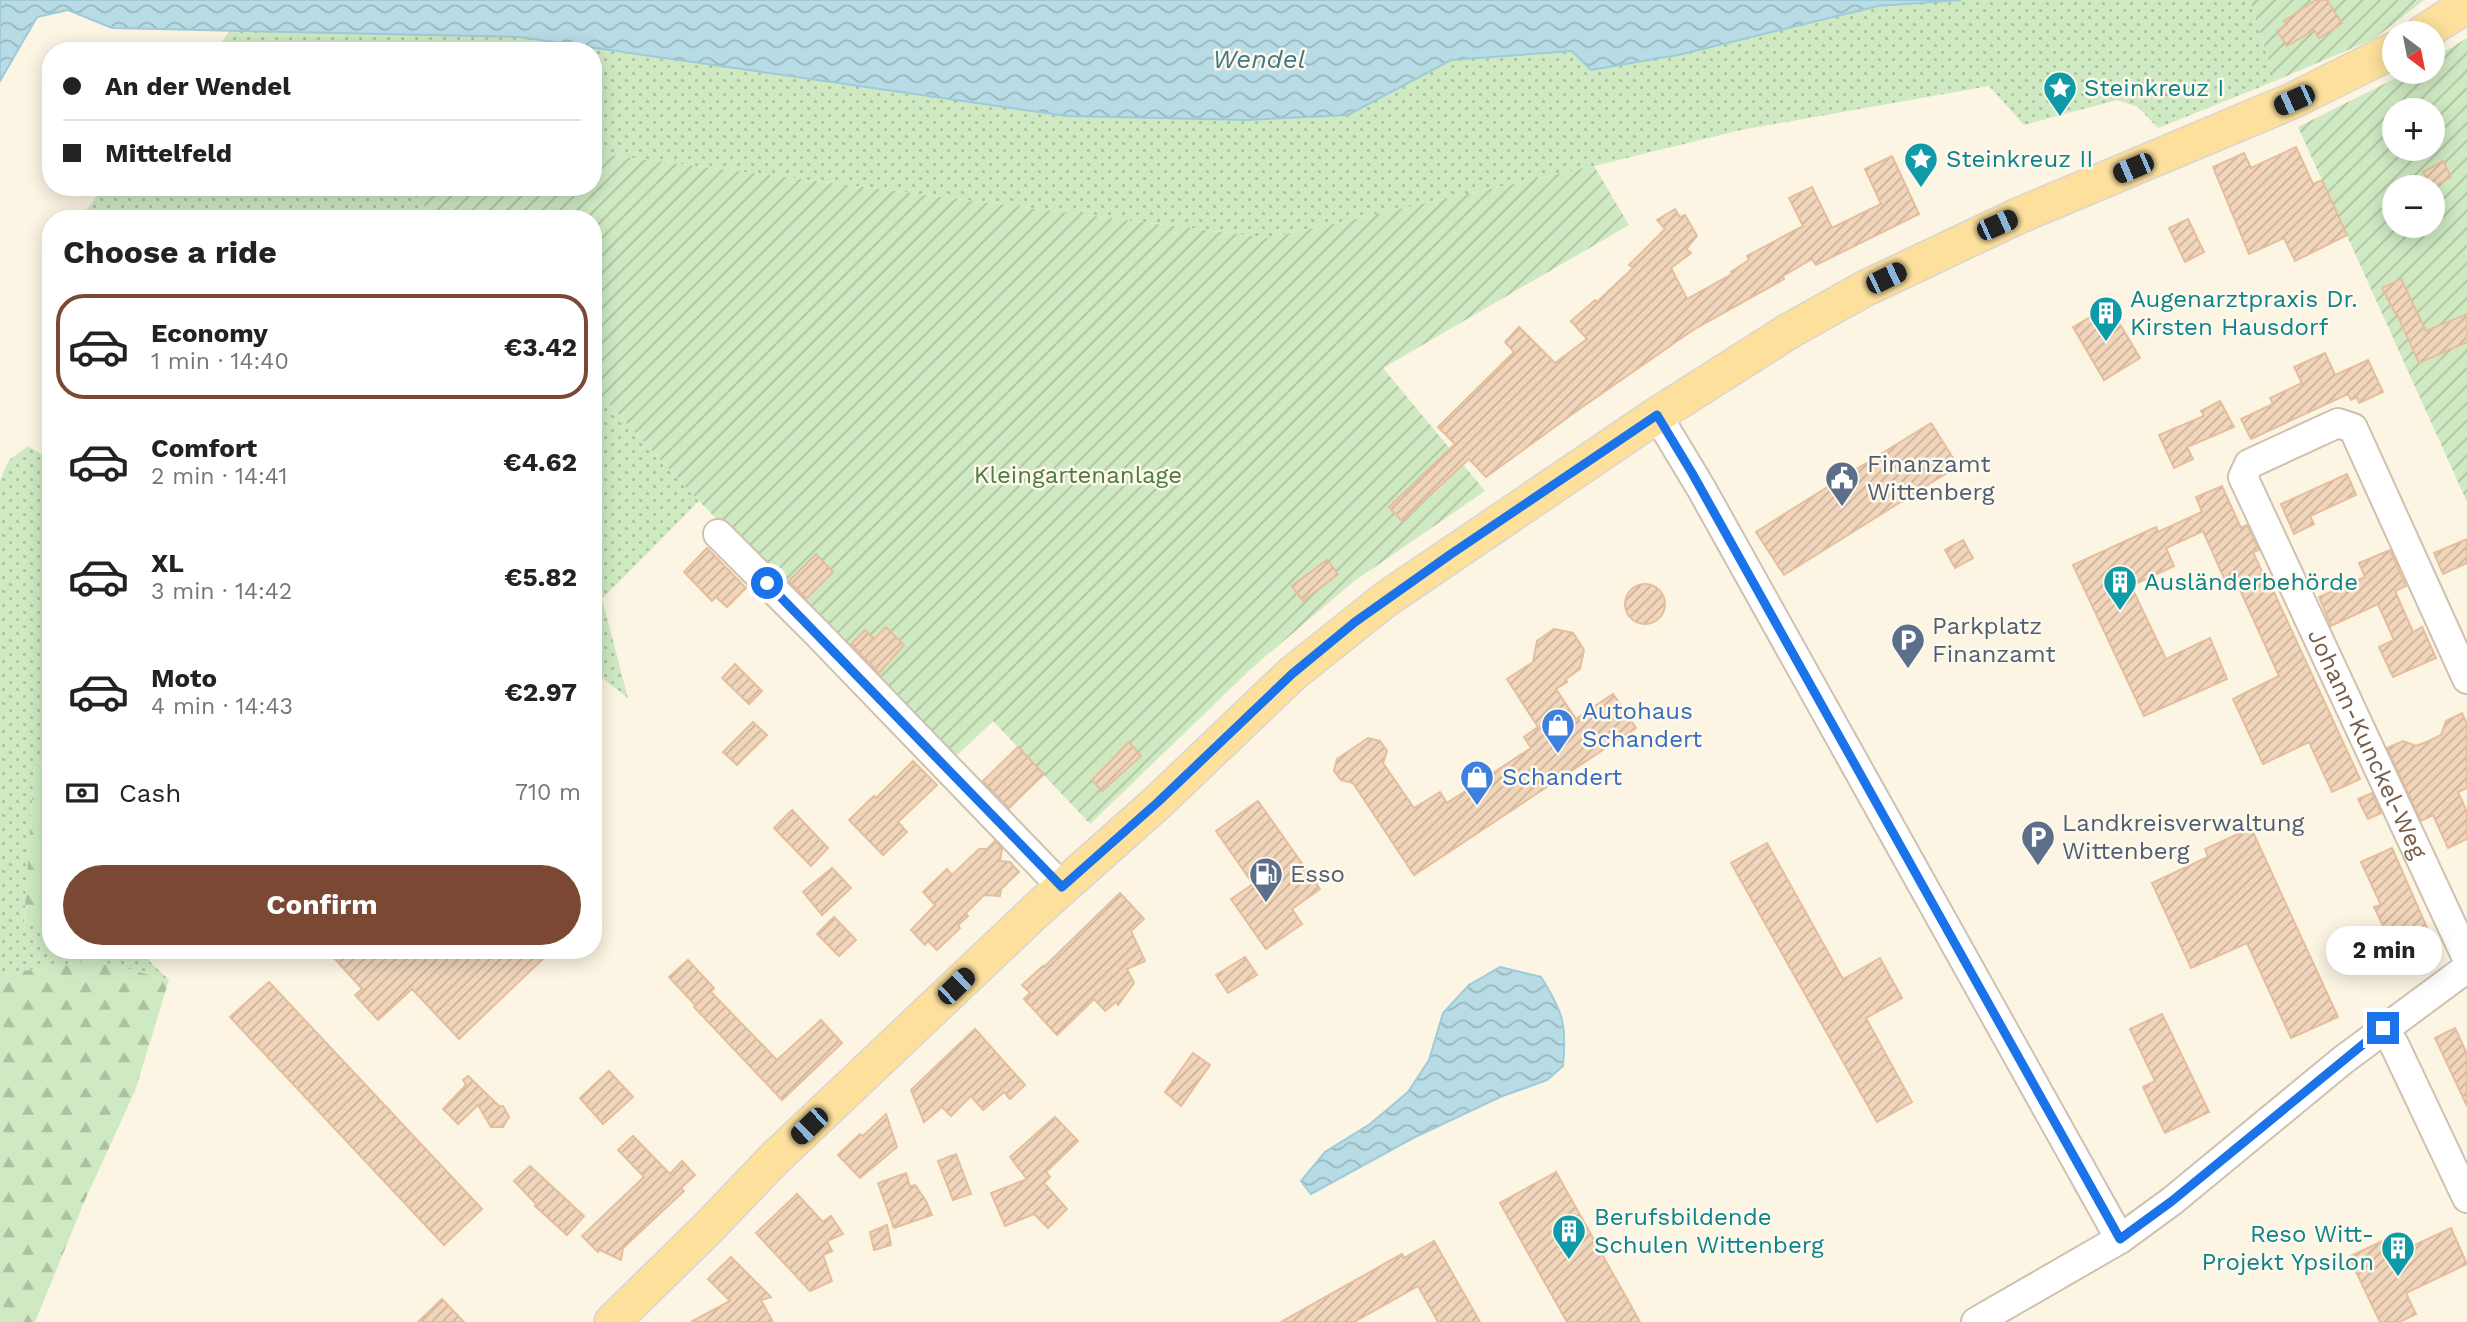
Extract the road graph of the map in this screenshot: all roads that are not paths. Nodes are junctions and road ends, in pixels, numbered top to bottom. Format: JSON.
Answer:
{"nodes":[{"id":1,"x":2467,"y":5,"type":"edge"},
{"id":2,"x":2442,"y":21,"type":"edge"},
{"id":3,"x":2382,"y":56,"type":"edge"},
{"id":4,"x":1657,"y":415,"type":"junction"},
{"id":5,"x":718,"y":534,"type":"dead end"},
{"id":6,"x":2467,"y":679,"type":"edge"},
{"id":7,"x":1062,"y":887,"type":"junction"},
{"id":8,"x":2467,"y":958,"type":"edge"},
{"id":9,"x":2467,"y":968,"type":"edge"},
{"id":10,"x":2383,"y":1028,"type":"junction"},
{"id":11,"x":2467,"y":1198,"type":"edge"},
{"id":12,"x":2120,"y":1239,"type":"junction"},
{"id":13,"x":612,"y":1322,"type":"edge"},
{"id":14,"x":1976,"y":1322,"type":"edge"}],
"edges":[{"from":1,"to":2,"type":"main road"},
{"from":3,"to":4,"type":"main road"},
{"from":4,"to":7,"type":"main road"},
{"from":4,"to":12,"type":"street"},
{"from":5,"to":7,"type":"street"},
{"from":6,"to":8,"type":"street","name":"Johann-Kunckel-Weg"},
{"from":7,"to":13,"type":"main road"},
{"from":9,"to":10,"type":"street"},
{"from":10,"to":11,"type":"street"},
{"from":10,"to":12,"type":"street"},
{"from":12,"to":14,"type":"street"}]}
